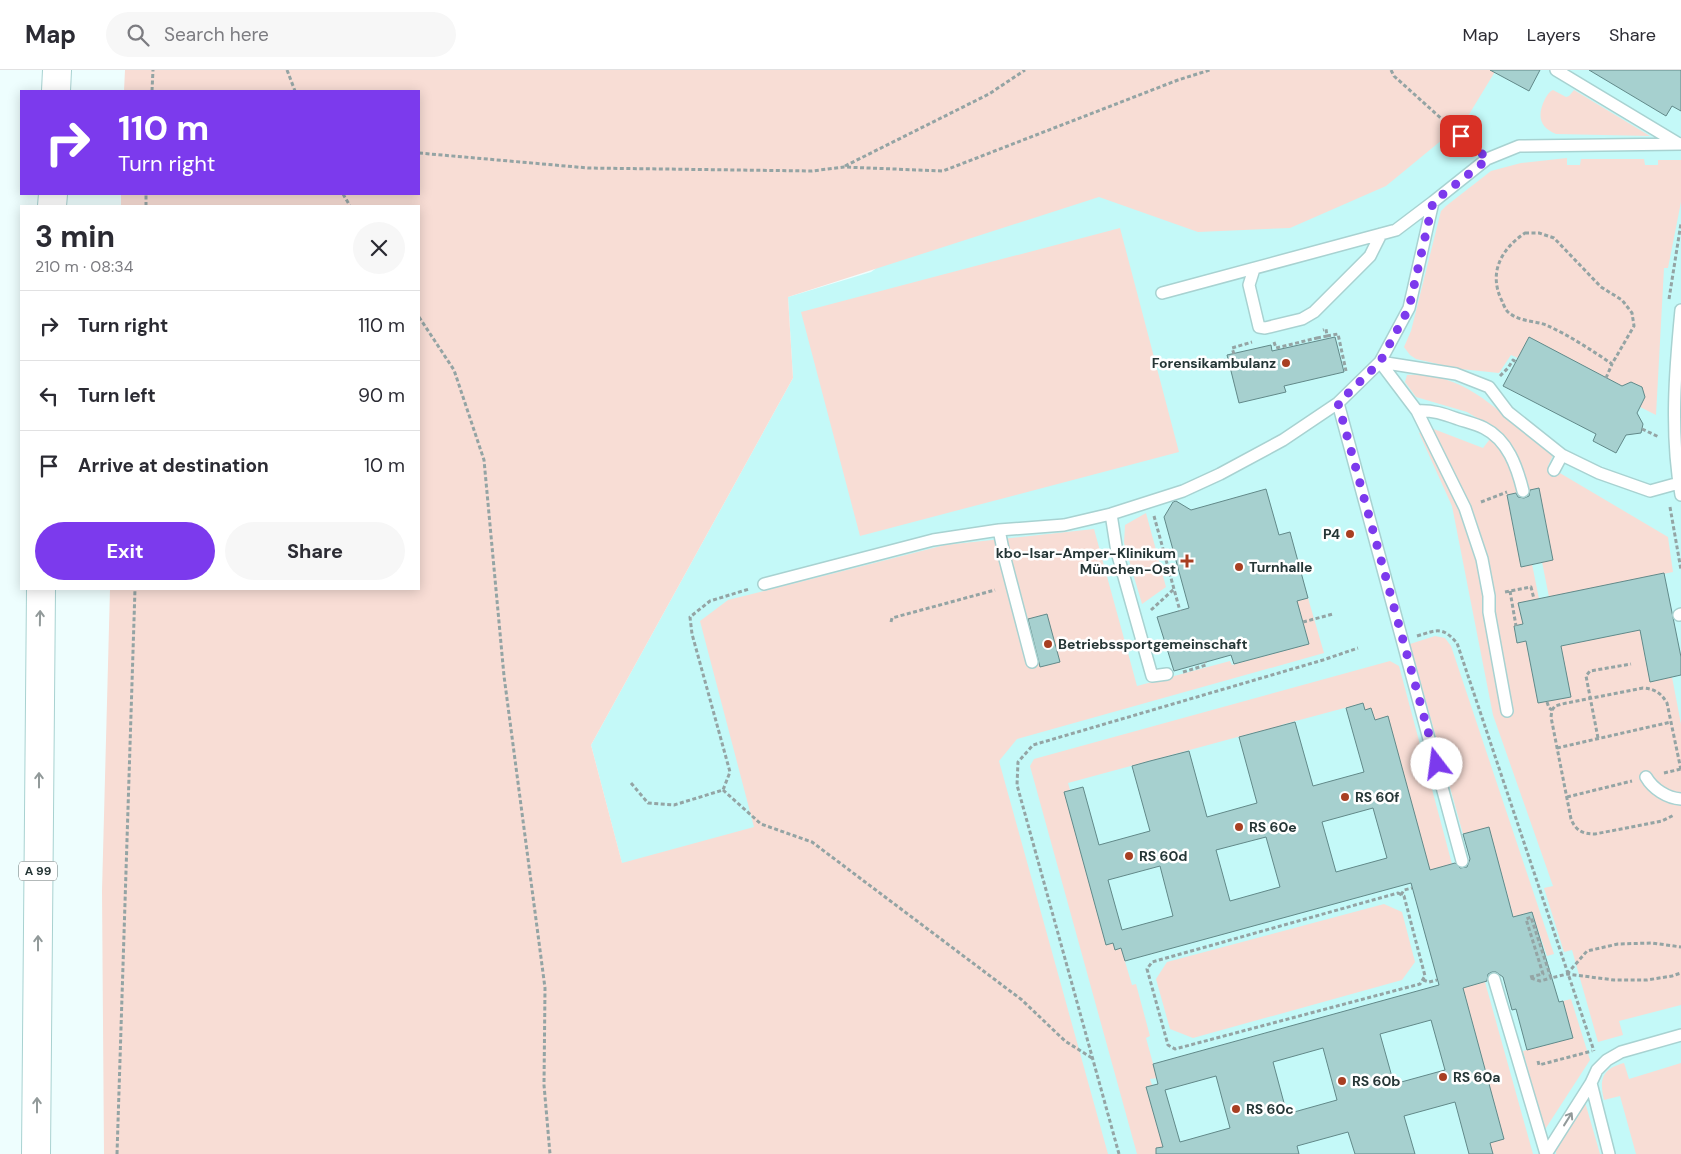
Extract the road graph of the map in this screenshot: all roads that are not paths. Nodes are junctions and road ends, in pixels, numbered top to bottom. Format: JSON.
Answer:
{"nodes":[{"id":1,"x":57,"y":70,"type":"edge"},
{"id":2,"x":1556,"y":70,"type":"edge"},
{"id":3,"x":56,"y":90,"type":"edge"},
{"id":4,"x":1680,"y":144,"type":"edge"},
{"id":5,"x":1433,"y":202,"type":"junction"},
{"id":6,"x":1381,"y":234,"type":"junction"},
{"id":7,"x":1254,"y":269,"type":"junction"},
{"id":8,"x":1162,"y":293,"type":"dead end"},
{"id":9,"x":1681,"y":310,"type":"edge"},
{"id":10,"x":1380,"y":362,"type":"junction"},
{"id":11,"x":1338,"y":403,"type":"junction"},
{"id":12,"x":1417,"y":411,"type":"junction"},
{"id":13,"x":1562,"y":455,"type":"junction"},
{"id":14,"x":1554,"y":470,"type":"dead end"},
{"id":15,"x":1680,"y":489,"type":"edge"},
{"id":16,"x":1523,"y":491,"type":"dead end"},
{"id":17,"x":1111,"y":514,"type":"junction"},
{"id":18,"x":1000,"y":530,"type":"junction"},
{"id":19,"x":764,"y":584,"type":"road end"},
{"id":20,"x":40,"y":590,"type":"edge"},
{"id":21,"x":1032,"y":662,"type":"dead end"},
{"id":22,"x":1167,"y":674,"type":"dead end"},
{"id":23,"x":1507,"y":711,"type":"dead end"},
{"id":24,"x":1646,"y":777,"type":"road end"},
{"id":25,"x":1681,"y":799,"type":"edge"},
{"id":26,"x":1462,"y":861,"type":"dead end"},
{"id":27,"x":1494,"y":979,"type":"dead end"},
{"id":28,"x":1681,"y":1035,"type":"edge"},
{"id":29,"x":1591,"y":1083,"type":"junction"},
{"id":30,"x":36,"y":1154,"type":"edge"},
{"id":31,"x":1546,"y":1154,"type":"edge"},
{"id":32,"x":1609,"y":1154,"type":"edge"}],
"edges":[{"from":1,"to":3,"type":"highway"},
{"from":2,"to":4,"type":"lane"},
{"from":4,"to":5,"type":"lane"},
{"from":5,"to":6,"type":"lane"},
{"from":5,"to":10,"type":"lane"},
{"from":6,"to":7,"type":"lane"},
{"from":6,"to":7,"type":"lane"},
{"from":7,"to":8,"type":"lane"},
{"from":9,"to":15,"type":"lane"},
{"from":10,"to":11,"type":"lane"},
{"from":10,"to":12,"type":"lane"},
{"from":10,"to":13,"type":"lane"},
{"from":11,"to":17,"type":"lane"},
{"from":11,"to":26,"type":"lane"},
{"from":12,"to":16,"type":"lane"},
{"from":12,"to":23,"type":"lane"},
{"from":13,"to":14,"type":"lane"},
{"from":13,"to":15,"type":"lane"},
{"from":17,"to":18,"type":"lane"},
{"from":17,"to":22,"type":"lane"},
{"from":18,"to":19,"type":"lane"},
{"from":18,"to":21,"type":"lane"},
{"from":30,"to":20,"type":"highway","number":"A 99","one_way":true},
{"from":24,"to":25,"type":"lane"},
{"from":27,"to":31,"type":"lane"},
{"from":28,"to":29,"type":"lane"},
{"from":31,"to":29,"type":"lane","one_way":true},
{"from":29,"to":32,"type":"lane"}]}
